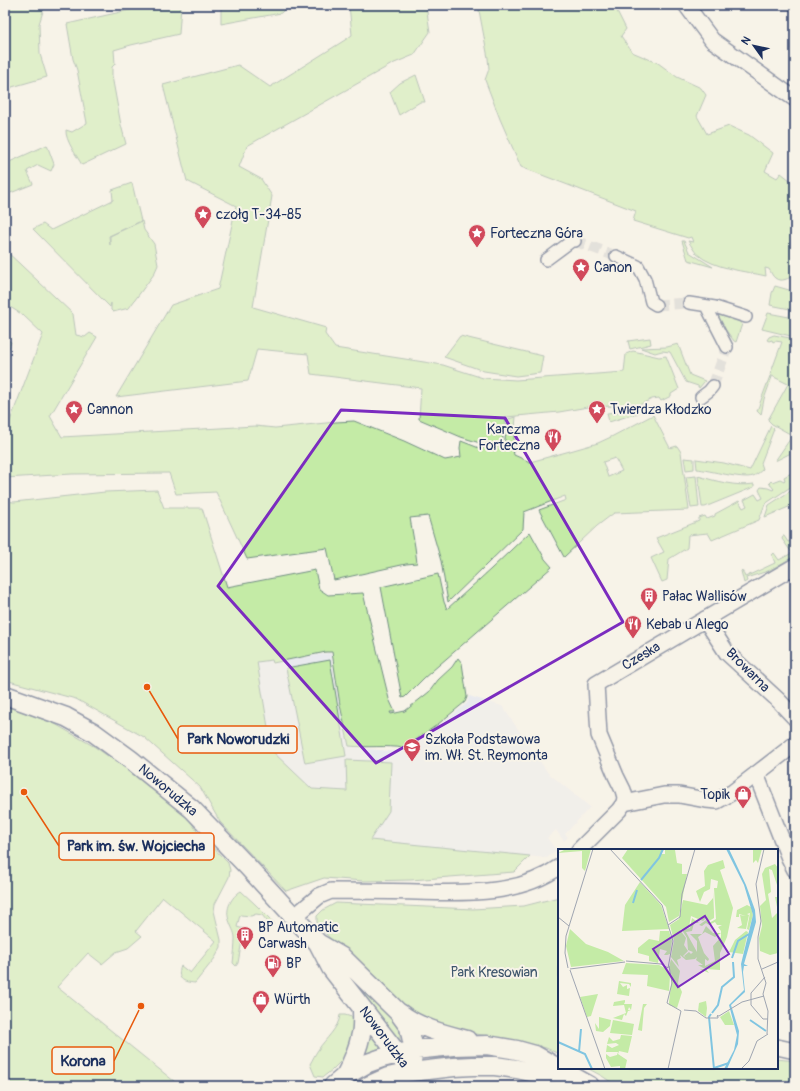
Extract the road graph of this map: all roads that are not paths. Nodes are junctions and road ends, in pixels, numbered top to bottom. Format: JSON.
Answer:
{"nodes":[{"id":1,"x":686,"y":5,"type":"edge"},
{"id":2,"x":795,"y":99,"type":"edge"},
{"id":3,"x":575,"y":241,"type":"dead end"},
{"id":4,"x":616,"y":256,"type":"tunnel mouth"},
{"id":5,"x":546,"y":260,"type":"dead end"},
{"id":6,"x":689,"y":303,"type":"tunnel mouth"},
{"id":7,"x":656,"y":305,"type":"dead end"},
{"id":8,"x":706,"y":306,"type":"junction"},
{"id":9,"x":746,"y":317,"type":"dead end"},
{"id":10,"x":727,"y":347,"type":"dead end"},
{"id":11,"x":712,"y":386,"type":"tunnel mouth"},
{"id":12,"x":701,"y":397,"type":"dead end"},
{"id":13,"x":795,"y":566,"type":"edge"},
{"id":14,"x":705,"y":619,"type":"junction"},
{"id":15,"x":5,"y":695,"type":"edge"},
{"id":16,"x":795,"y":718,"type":"edge"},
{"id":17,"x":795,"y":744,"type":"edge"},
{"id":18,"x":756,"y":774,"type":"junction"},
{"id":19,"x":624,"y":803,"type":"junction"},
{"id":20,"x":579,"y":849,"type":"edge"},
{"id":21,"x":558,"y":868,"type":"edge"},
{"id":22,"x":795,"y":870,"type":"edge"},
{"id":23,"x":294,"y":916,"type":"junction"},
{"id":24,"x":318,"y":943,"type":"junction"},
{"id":25,"x":362,"y":1008,"type":"junction"},
{"id":26,"x":398,"y":1012,"type":"junction"},
{"id":27,"x":487,"y":1045,"type":"junction"},
{"id":28,"x":778,"y":1047,"type":"edge"},
{"id":29,"x":795,"y":1051,"type":"edge"},
{"id":30,"x":406,"y":1052,"type":"junction"},
{"id":31,"x":558,"y":1068,"type":"edge"},
{"id":32,"x":560,"y":1069,"type":"edge"},
{"id":33,"x":411,"y":1072,"type":"junction"},
{"id":34,"x":339,"y":1081,"type":"edge"},
{"id":35,"x":368,"y":1086,"type":"edge"},
{"id":36,"x":590,"y":1086,"type":"edge"}],
"edges":[{"from":1,"to":2,"type":"street"},
{"from":3,"to":5,"type":"street"},
{"from":4,"to":7,"type":"street"},
{"from":6,"to":8,"type":"street"},
{"from":8,"to":9,"type":"street"},
{"from":8,"to":10,"type":"street"},
{"from":11,"to":12,"type":"street"},
{"from":13,"to":14,"type":"street","name":"Czeska"},
{"from":14,"to":16,"type":"street","name":"Browarna"},
{"from":14,"to":19,"type":"street","name":"Czeska"},
{"from":15,"to":23,"type":"street","name":"Noworudzka"},
{"from":17,"to":18,"type":"street"},
{"from":18,"to":19,"type":"street"},
{"from":18,"to":22,"type":"street"},
{"from":19,"to":20,"type":"street"},
{"from":21,"to":23,"type":"street"},
{"from":23,"to":24,"type":"street","name":"Noworudzka"},
{"from":24,"to":25,"type":"street","name":"Noworudzka"},
{"from":24,"to":26,"type":"street","name":"Noworudzka"},
{"from":25,"to":30,"type":"street","name":"Noworudzka"},
{"from":25,"to":34,"type":"street"},
{"from":26,"to":27,"type":"street"},
{"from":26,"to":30,"type":"street","name":"Noworudzka"},
{"from":27,"to":30,"type":"street"},
{"from":27,"to":31,"type":"street"},
{"from":28,"to":29,"type":"street"},
{"from":30,"to":33,"type":"street","name":"Noworudzka"},
{"from":30,"to":34,"type":"street"},
{"from":32,"to":36,"type":"street"},
{"from":33,"to":35,"type":"street"},
{"from":33,"to":36,"type":"street"}]}
